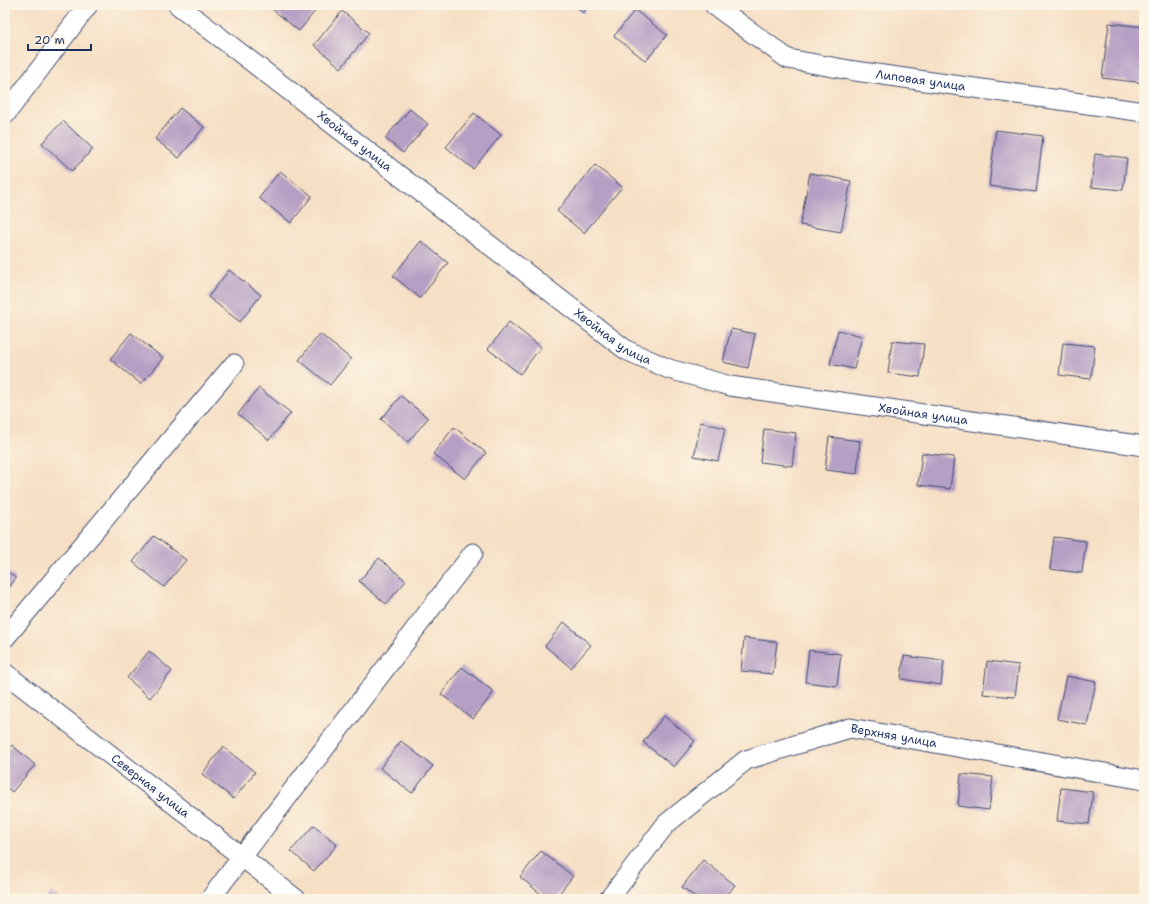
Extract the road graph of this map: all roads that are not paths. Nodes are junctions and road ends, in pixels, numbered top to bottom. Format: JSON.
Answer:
{"nodes":[{"id":1,"x":88,"y":5,"type":"edge"},
{"id":2,"x":178,"y":5,"type":"edge"},
{"id":3,"x":714,"y":5,"type":"edge"},
{"id":4,"x":1144,"y":112,"type":"edge"},
{"id":5,"x":5,"y":115,"type":"edge"},
{"id":6,"x":234,"y":364,"type":"dead end"},
{"id":7,"x":1144,"y":446,"type":"edge"},
{"id":8,"x":473,"y":553,"type":"dead end"},
{"id":9,"x":5,"y":638,"type":"edge"},
{"id":10,"x":5,"y":673,"type":"edge"},
{"id":11,"x":1144,"y":780,"type":"edge"},
{"id":12,"x":243,"y":857,"type":"junction"},
{"id":13,"x":210,"y":899,"type":"edge"},
{"id":14,"x":296,"y":899,"type":"edge"},
{"id":15,"x":609,"y":899,"type":"edge"}],
"edges":[{"from":1,"to":5,"type":"street"},
{"from":2,"to":7,"type":"street","name":"Хвойная улица"},
{"from":3,"to":4,"type":"street","name":"Липовая улица"},
{"from":6,"to":9,"type":"street"},
{"from":8,"to":12,"type":"street"},
{"from":10,"to":12,"type":"street","name":"Северная улица"},
{"from":11,"to":15,"type":"street","name":"Верхняя улица"},
{"from":12,"to":13,"type":"street"},
{"from":12,"to":14,"type":"street","name":"Северная улица"}]}
